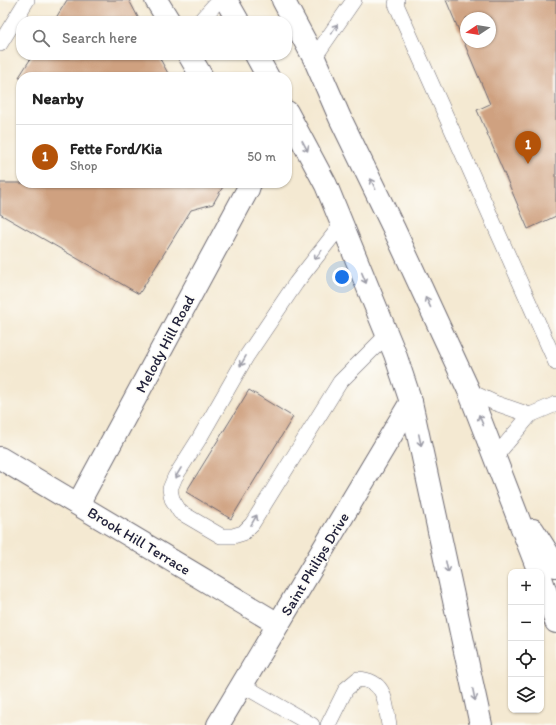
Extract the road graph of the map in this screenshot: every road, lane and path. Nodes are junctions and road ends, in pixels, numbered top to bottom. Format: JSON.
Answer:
{"nodes":[{"id":1,"x":27,"y":0,"type":"edge"},
{"id":2,"x":156,"y":0,"type":"edge"},
{"id":3,"x":218,"y":0,"type":"edge"},
{"id":4,"x":226,"y":0,"type":"edge"},
{"id":5,"x":283,"y":0,"type":"edge"},
{"id":6,"x":354,"y":0,"type":"edge"},
{"id":7,"x":397,"y":0,"type":"edge"},
{"id":8,"x":17,"y":16,"type":"edge"},
{"id":9,"x":166,"y":16,"type":"edge"},
{"id":10,"x":204,"y":16,"type":"edge"},
{"id":11,"x":235,"y":16,"type":"edge"},
{"id":12,"x":292,"y":16,"type":"edge"},
{"id":13,"x":292,"y":17,"type":"edge"},
{"id":14,"x":16,"y":18,"type":"edge"},
{"id":15,"x":0,"y":44,"type":"edge"},
{"id":16,"x":314,"y":58,"type":"junction"},
{"id":17,"x":192,"y":60,"type":"edge"},
{"id":18,"x":259,"y":60,"type":"edge"},
{"id":19,"x":199,"y":72,"type":"edge"},
{"id":20,"x":265,"y":72,"type":"edge"},
{"id":21,"x":292,"y":126,"type":"edge"},
{"id":22,"x":248,"y":188,"type":"edge"},
{"id":23,"x":342,"y":224,"type":"junction"},
{"id":24,"x":387,"y":335,"type":"junction"},
{"id":25,"x":556,"y":364,"type":"edge"},
{"id":26,"x":469,"y":391,"type":"junction"},
{"id":27,"x":411,"y":402,"type":"junction"},
{"id":28,"x":556,"y":404,"type":"edge"},
{"id":29,"x":530,"y":416,"type":"junction"},
{"id":30,"x":496,"y":457,"type":"junction"},
{"id":31,"x":0,"y":458,"type":"edge"},
{"id":32,"x":511,"y":497,"type":"junction"},
{"id":33,"x":78,"y":504,"type":"junction"},
{"id":34,"x":556,"y":566,"type":"edge"},
{"id":35,"x":538,"y":569,"type":"edge"},
{"id":36,"x":544,"y":587,"type":"edge"},
{"id":37,"x":556,"y":622,"type":"edge"},
{"id":38,"x":278,"y":624,"type":"junction"},
{"id":39,"x":242,"y":685,"type":"junction"},
{"id":40,"x":218,"y":725,"type":"edge"},
{"id":41,"x":312,"y":725,"type":"edge"},
{"id":42,"x":328,"y":725,"type":"edge"},
{"id":43,"x":389,"y":725,"type":"edge"},
{"id":44,"x":481,"y":725,"type":"edge"}],
"edges":[{"from":1,"to":8,"type":"lane"},
{"from":2,"to":9,"type":"main road"},
{"from":3,"to":10,"type":"lane"},
{"from":4,"to":11,"type":"main road"},
{"from":5,"to":12,"type":"main road"},
{"from":16,"to":6,"type":"lane","one_way":true},
{"from":7,"to":25,"type":"lane"},
{"from":13,"to":16,"type":"main road"},
{"from":14,"to":15,"type":"lane"},
{"from":26,"to":16,"type":"main road","one_way":true},
{"from":17,"to":19,"type":"main road"},
{"from":18,"to":20,"type":"main road"},
{"from":21,"to":23,"type":"main road","one_way":true},
{"from":22,"to":33,"type":"main road","name":"Melody Hill Road"},
{"from":23,"to":24,"type":"main road","one_way":true},
{"from":23,"to":24,"type":"lane","one_way":true},
{"from":24,"to":27,"type":"main road"},
{"from":26,"to":29,"type":"lane"},
{"from":30,"to":26,"type":"main road","one_way":true},
{"from":27,"to":38,"type":"main road","name":"Saint Philips Drive"},
{"from":27,"to":44,"type":"main road","one_way":true},
{"from":28,"to":29,"type":"lane"},
{"from":29,"to":30,"type":"lane"},
{"from":30,"to":32,"type":"main road"},
{"from":31,"to":33,"type":"main road","name":"Brook Hill Terrace"},
{"from":32,"to":34,"type":"main road"},
{"from":32,"to":35,"type":"main road"},
{"from":33,"to":38,"type":"main road","name":"Brook Hill Terrace"},
{"from":36,"to":37,"type":"main road"},
{"from":38,"to":39,"type":"main road","name":"Saint Philips Drive"},
{"from":39,"to":40,"type":"main road","name":"Saint Philips Drive"},
{"from":39,"to":41,"type":"lane"},
{"from":42,"to":43,"type":"lane"}]}
